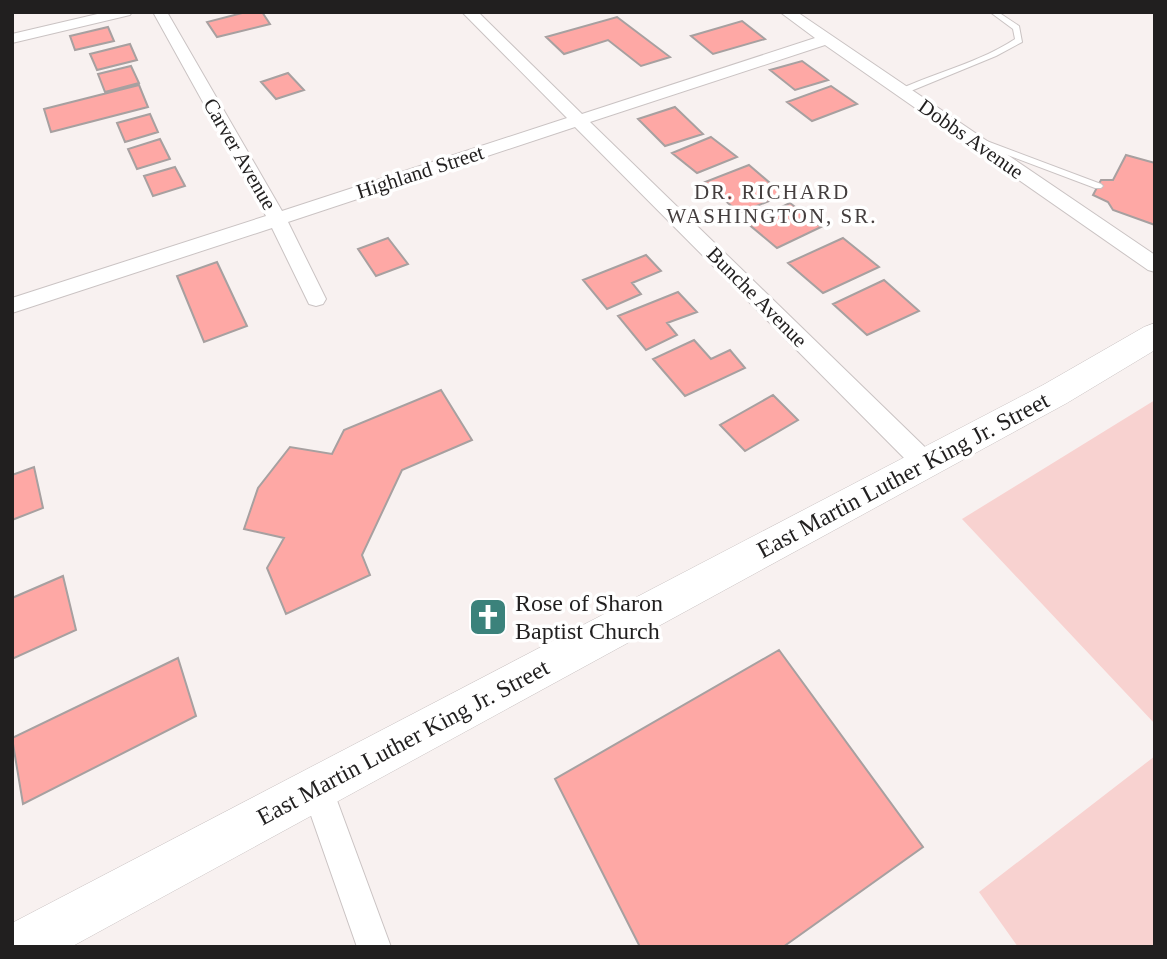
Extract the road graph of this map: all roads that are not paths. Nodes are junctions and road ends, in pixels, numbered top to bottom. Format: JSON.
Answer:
{"nodes":[{"id":1,"x":125,"y":12,"type":"edge"},
{"id":2,"x":160,"y":12,"type":"edge"},
{"id":3,"x":469,"y":12,"type":"edge"},
{"id":4,"x":788,"y":12,"type":"edge"},
{"id":5,"x":993,"y":12,"type":"edge"},
{"id":6,"x":12,"y":39,"type":"edge"},
{"id":7,"x":827,"y":39,"type":"junction"},
{"id":8,"x":903,"y":91,"type":"junction"},
{"id":9,"x":578,"y":120,"type":"junction"},
{"id":10,"x":971,"y":138,"type":"junction"},
{"id":11,"x":1098,"y":186,"type":"dead end"},
{"id":12,"x":277,"y":219,"type":"junction"},
{"id":13,"x":1155,"y":265,"type":"edge"},
{"id":14,"x":316,"y":299,"type":"dead end"},
{"id":15,"x":12,"y":306,"type":"edge"},
{"id":16,"x":1155,"y":335,"type":"edge"},
{"id":17,"x":925,"y":463,"type":"junction"},
{"id":18,"x":317,"y":787,"type":"junction"},
{"id":19,"x":19,"y":947,"type":"edge"},
{"id":20,"x":374,"y":947,"type":"edge"}],
"edges":[{"from":1,"to":6,"type":"street"},
{"from":2,"to":12,"type":"street","name":"Carver Avenue"},
{"from":3,"to":9,"type":"street","name":"Bunche Avenue"},
{"from":4,"to":7,"type":"street","name":"Dobbs Avenue"},
{"from":5,"to":8,"type":"lane"},
{"from":7,"to":8,"type":"street","name":"Dobbs Avenue"},
{"from":7,"to":9,"type":"street","name":"Highland Street"},
{"from":8,"to":10,"type":"street","name":"Dobbs Avenue"},
{"from":9,"to":12,"type":"street","name":"Highland Street"},
{"from":9,"to":17,"type":"street","name":"Bunche Avenue"},
{"from":10,"to":11,"type":"lane"},
{"from":10,"to":13,"type":"street","name":"Dobbs Avenue"},
{"from":12,"to":14,"type":"street","name":"Carver Avenue"},
{"from":12,"to":15,"type":"street","name":"Highland Street"},
{"from":16,"to":17,"type":"main road","name":"East Martin Luther King Jr. Street"},
{"from":17,"to":18,"type":"main road","name":"East Martin Luther King Jr. Street"},
{"from":18,"to":19,"type":"main road","name":"East Martin Luther King Jr. Street"},
{"from":18,"to":20,"type":"street"}]}
